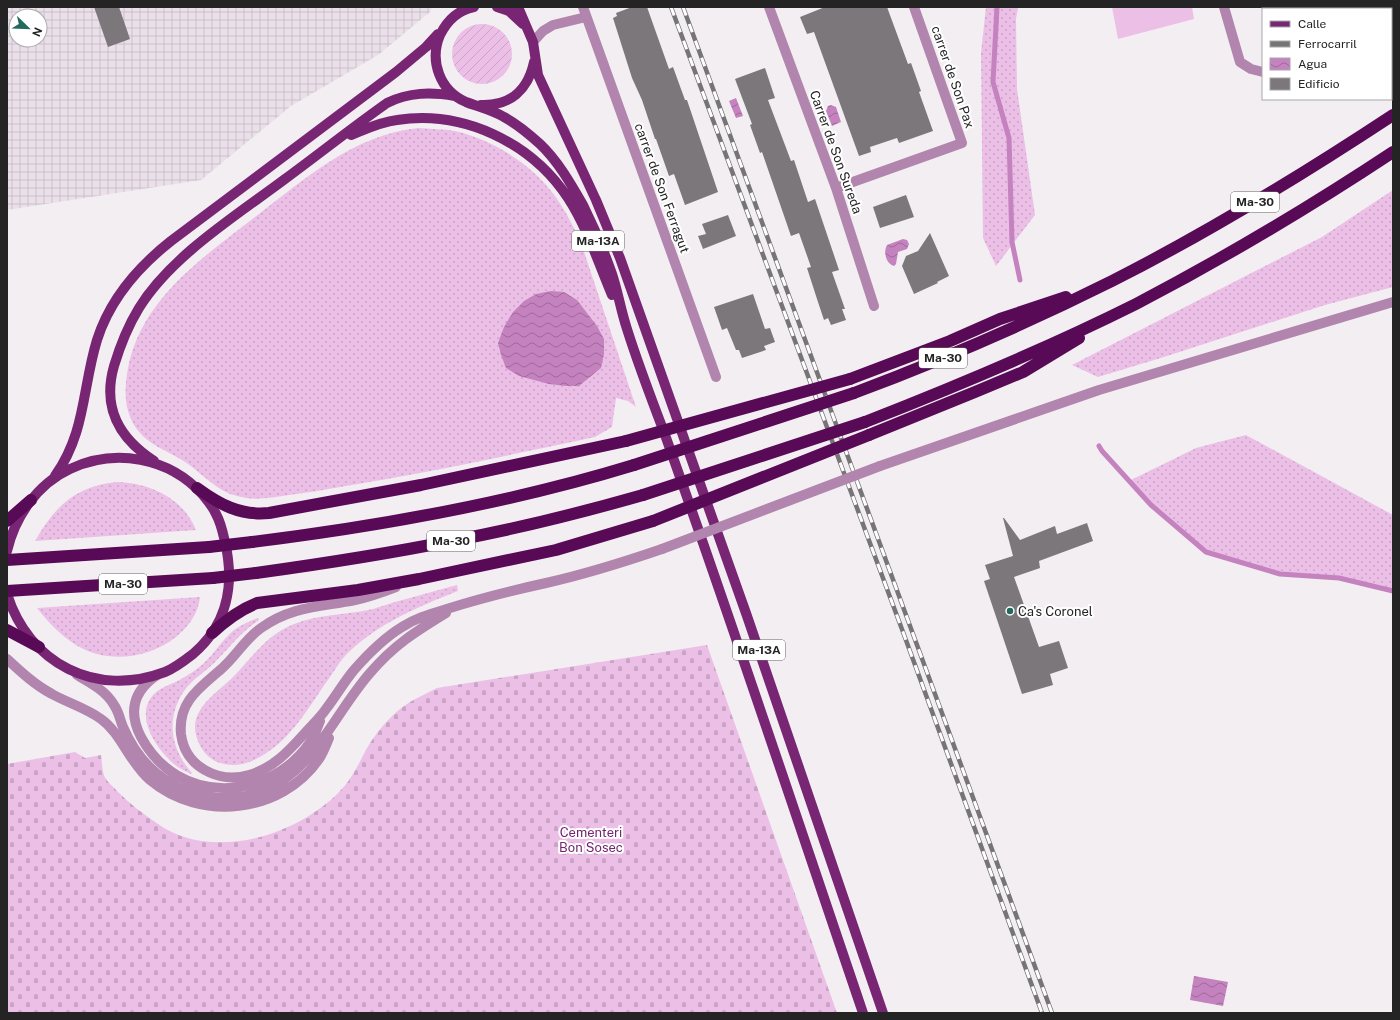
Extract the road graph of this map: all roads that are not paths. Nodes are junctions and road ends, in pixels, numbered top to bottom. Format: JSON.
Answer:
{"nodes":[{"id":1,"x":459,"y":7,"type":"edge"},
{"id":2,"x":474,"y":7,"type":"edge"},
{"id":3,"x":497,"y":7,"type":"edge"},
{"id":4,"x":518,"y":7,"type":"edge"},
{"id":5,"x":769,"y":7,"type":"edge"},
{"id":6,"x":914,"y":7,"type":"edge"},
{"id":7,"x":1224,"y":7,"type":"edge"},
{"id":8,"x":584,"y":12,"type":"edge"},
{"id":9,"x":446,"y":24,"type":"junction"},
{"id":10,"x":528,"y":30,"type":"junction"},
{"id":11,"x":533,"y":42,"type":"junction"},
{"id":12,"x":535,"y":56,"type":"junction"},
{"id":13,"x":1262,"y":72,"type":"edge"},
{"id":14,"x":455,"y":96,"type":"junction"},
{"id":15,"x":477,"y":105,"type":"junction"},
{"id":16,"x":1393,"y":115,"type":"edge"},
{"id":17,"x":336,"y":141,"type":"junction"},
{"id":18,"x":1393,"y":152,"type":"edge"},
{"id":19,"x":836,"y":188,"type":"junction"},
{"id":20,"x":1112,"y":281,"type":"junction"},
{"id":21,"x":1393,"y":302,"type":"edge"},
{"id":22,"x":1135,"y":304,"type":"junction"},
{"id":23,"x":874,"y":306,"type":"dead end"},
{"id":24,"x":626,"y":327,"type":"junction"},
{"id":25,"x":716,"y":377,"type":"dead end"},
{"id":26,"x":162,"y":465,"type":"junction"},
{"id":27,"x":53,"y":478,"type":"junction"},
{"id":28,"x":197,"y":488,"type":"junction"},
{"id":29,"x":31,"y":500,"type":"junction"},
{"id":30,"x":7,"y":521,"type":"edge"},
{"id":31,"x":7,"y":551,"type":"edge"},
{"id":32,"x":7,"y":560,"type":"edge"},
{"id":33,"x":419,"y":579,"type":"junction"},
{"id":34,"x":7,"y":592,"type":"edge"},
{"id":35,"x":459,"y":605,"type":"junction"},
{"id":36,"x":7,"y":630,"type":"edge"},
{"id":37,"x":212,"y":633,"type":"junction"},
{"id":38,"x":39,"y":647,"type":"junction"},
{"id":39,"x":7,"y":658,"type":"edge"},
{"id":40,"x":71,"y":670,"type":"junction"},
{"id":41,"x":158,"y":674,"type":"junction"},
{"id":42,"x":325,"y":710,"type":"junction"},
{"id":43,"x":339,"y":716,"type":"junction"},
{"id":44,"x":863,"y":1013,"type":"edge"},
{"id":45,"x":883,"y":1013,"type":"edge"}],
"edges":[{"from":1,"to":9,"type":"main road","number":"Ma-13A"},
{"from":2,"to":9,"type":"main road","number":"Ma-13A"},
{"from":3,"to":10,"type":"main road","number":"Ma-13A"},
{"from":4,"to":10,"type":"main road","number":"Ma-13A"},
{"from":5,"to":19,"type":"street","name":"Carrer de Son Sureda"},
{"from":6,"to":19,"type":"street","name":"carrer de Son Pax"},
{"from":7,"to":13,"type":"street"},
{"from":8,"to":11,"type":"street"},
{"from":8,"to":25,"type":"street","name":"carrer de Son Ferragut"},
{"from":9,"to":14,"type":"main road","number":"Ma-13A"},
{"from":9,"to":27,"type":"main road"},
{"from":10,"to":11,"type":"main road","number":"Ma-13A"},
{"from":11,"to":12,"type":"main road","number":"Ma-13A"},
{"from":12,"to":15,"type":"main road","number":"Ma-13A"},
{"from":12,"to":45,"type":"main road","number":"Ma-13A"},
{"from":14,"to":15,"type":"main road","number":"Ma-13A"},
{"from":14,"to":17,"type":"main road"},
{"from":15,"to":24,"type":"main road","number":"Ma-13A"},
{"from":16,"to":20,"type":"highway","number":"Ma-30"},
{"from":17,"to":24,"type":"main road"},
{"from":17,"to":26,"type":"main road"},
{"from":18,"to":22,"type":"highway","number":"Ma-30"},
{"from":19,"to":23,"type":"street","name":"Carrer de Son Sureda"},
{"from":20,"to":28,"type":"highway","bridge":true},
{"from":20,"to":32,"type":"highway","number":"Ma-30","bridge":true},
{"from":21,"to":35,"type":"street","bridge":true},
{"from":22,"to":33,"type":"highway","bridge":true},
{"from":22,"to":34,"type":"highway","number":"Ma-30","bridge":true},
{"from":24,"to":44,"type":"main road","number":"Ma-13A"},
{"from":26,"to":27,"type":"main road"},
{"from":26,"to":28,"type":"main road"},
{"from":27,"to":29,"type":"main road"},
{"from":28,"to":37,"type":"main road"},
{"from":29,"to":30,"type":"highway"},
{"from":29,"to":31,"type":"main road"},
{"from":33,"to":37,"type":"highway"},
{"from":33,"to":42,"type":"street"},
{"from":34,"to":38,"type":"main road"},
{"from":35,"to":42,"type":"street"},
{"from":35,"to":43,"type":"street"},
{"from":36,"to":38,"type":"highway"},
{"from":37,"to":41,"type":"main road"},
{"from":38,"to":40,"type":"main road"},
{"from":39,"to":43,"type":"street"},
{"from":40,"to":41,"type":"main road"},
{"from":40,"to":43,"type":"street"},
{"from":41,"to":42,"type":"street"}]}
